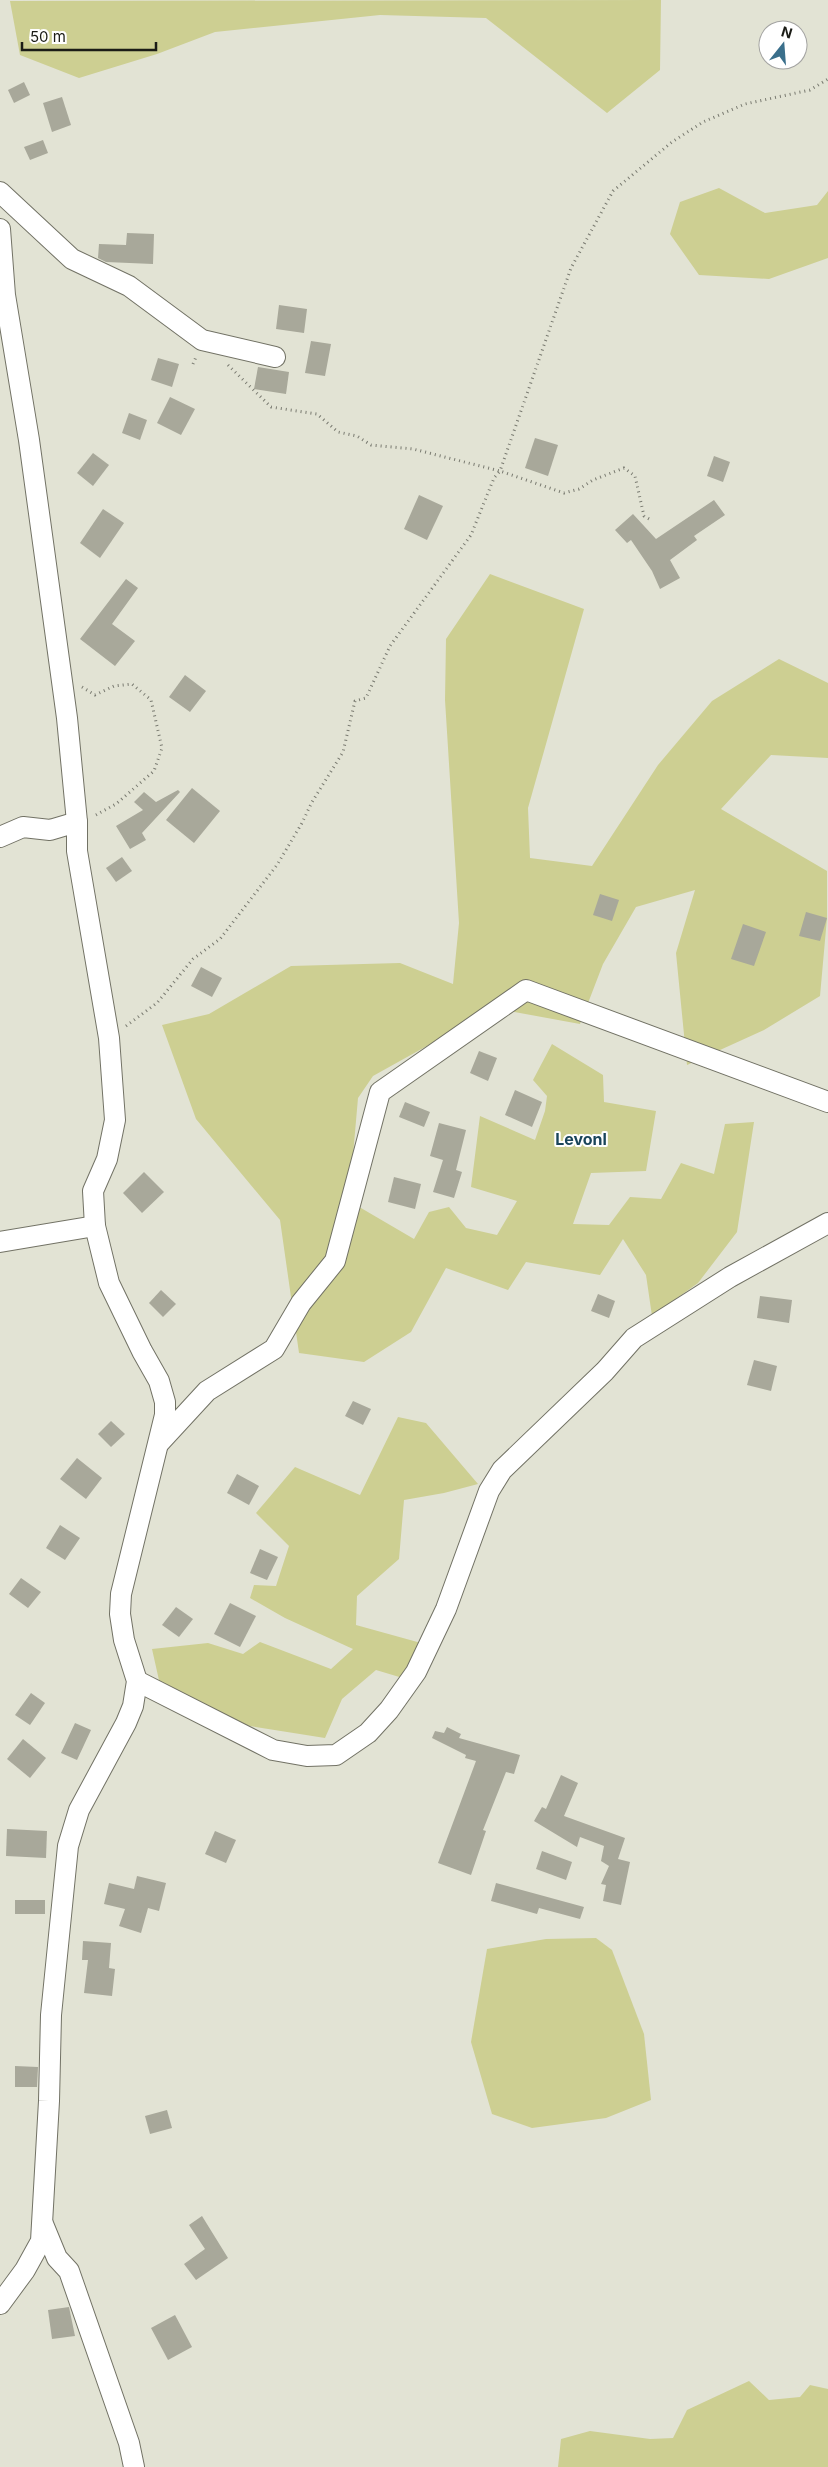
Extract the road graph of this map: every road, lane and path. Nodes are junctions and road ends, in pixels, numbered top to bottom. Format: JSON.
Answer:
{"nodes":[{"id":1,"x":828,"y":79,"type":"edge"},
{"id":2,"x":0,"y":192,"type":"edge"},
{"id":3,"x":0,"y":229,"type":"edge"},
{"id":4,"x":202,"y":340,"type":"junction"},
{"id":5,"x":275,"y":357,"type":"dead end"},
{"id":6,"x":223,"y":360,"type":"dead end"},
{"id":7,"x":192,"y":364,"type":"dead end"},
{"id":8,"x":500,"y":471,"type":"junction"},
{"id":9,"x":651,"y":520,"type":"dead end"},
{"id":10,"x":62,"y":676,"type":"junction"},
{"id":11,"x":77,"y":822,"type":"junction"},
{"id":12,"x":0,"y":837,"type":"edge"},
{"id":13,"x":109,"y":1038,"type":"junction"},
{"id":14,"x":828,"y":1102,"type":"edge"},
{"id":15,"x":828,"y":1223,"type":"edge"},
{"id":16,"x":95,"y":1226,"type":"junction"},
{"id":17,"x":0,"y":1242,"type":"edge"},
{"id":18,"x":158,"y":1445,"type":"junction"},
{"id":19,"x":137,"y":1680,"type":"junction"},
{"id":20,"x":42,"y":2222,"type":"junction"},
{"id":21,"x":0,"y":2304,"type":"edge"},
{"id":22,"x":134,"y":2467,"type":"edge"}],
"edges":[{"from":1,"to":8,"type":"path"},
{"from":2,"to":4,"type":"street"},
{"from":3,"to":10,"type":"street"},
{"from":4,"to":5,"type":"street"},
{"from":4,"to":7,"type":"path"},
{"from":6,"to":8,"type":"path"},
{"from":8,"to":9,"type":"path"},
{"from":8,"to":13,"type":"path"},
{"from":10,"to":11,"type":"street"},
{"from":10,"to":11,"type":"path"},
{"from":11,"to":12,"type":"street"},
{"from":11,"to":13,"type":"street"},
{"from":13,"to":16,"type":"street"},
{"from":14,"to":18,"type":"street"},
{"from":15,"to":19,"type":"street"},
{"from":16,"to":17,"type":"street"},
{"from":16,"to":18,"type":"street"},
{"from":18,"to":19,"type":"street"},
{"from":19,"to":20,"type":"street"},
{"from":20,"to":21,"type":"street"},
{"from":20,"to":22,"type":"street"}]}
